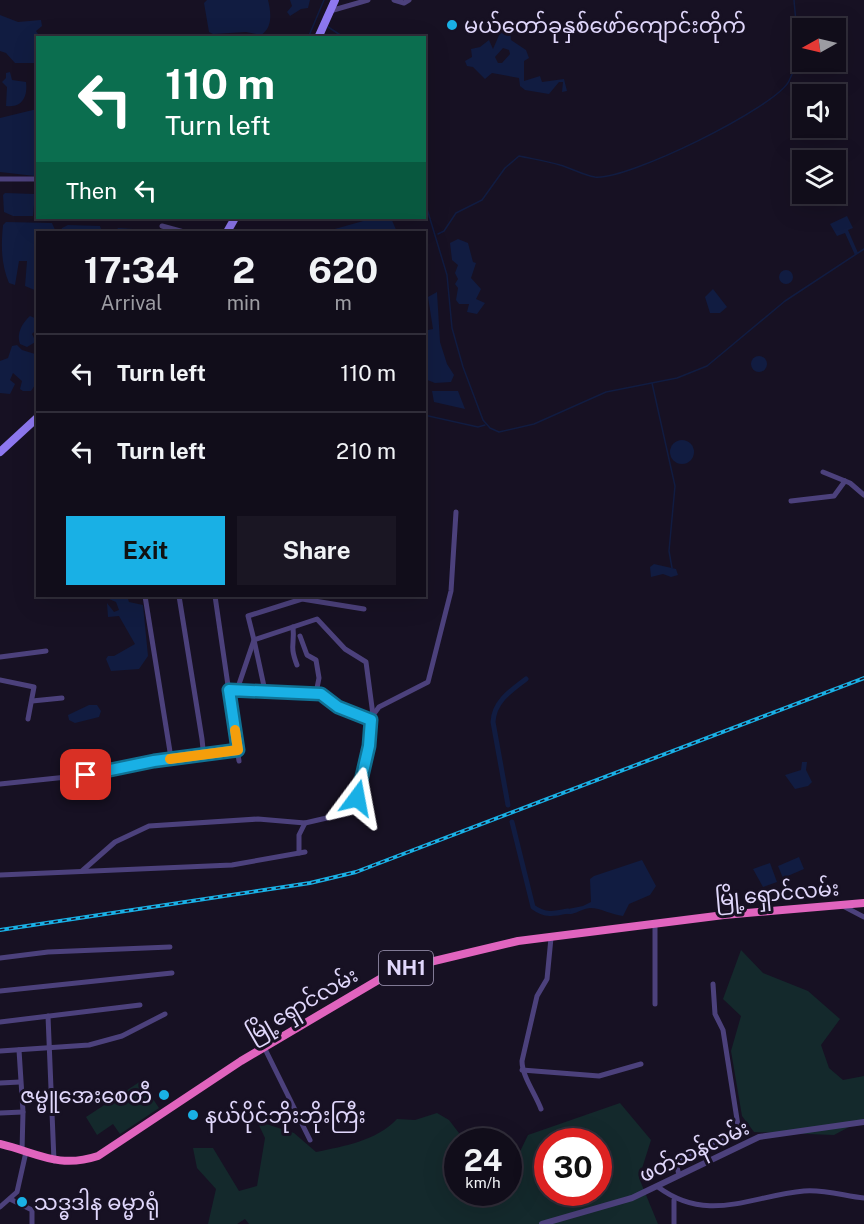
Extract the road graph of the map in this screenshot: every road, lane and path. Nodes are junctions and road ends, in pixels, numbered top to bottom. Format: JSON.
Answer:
{"nodes":[{"id":1,"x":335,"y":0,"type":"edge"},
{"id":2,"x":368,"y":0,"type":"edge"},
{"id":3,"x":394,"y":0,"type":"edge"},
{"id":4,"x":409,"y":0,"type":"edge"},
{"id":5,"x":330,"y":11,"type":"junction"},
{"id":6,"x":319,"y":36,"type":"edge"},
{"id":7,"x":0,"y":179,"type":"edge"},
{"id":8,"x":36,"y":179,"type":"edge"},
{"id":9,"x":162,"y":226,"type":"dead end"},
{"id":10,"x":180,"y":231,"type":"edge"},
{"id":11,"x":36,"y":419,"type":"edge"},
{"id":12,"x":0,"y":452,"type":"edge"},
{"id":13,"x":823,"y":472,"type":"dead end"},
{"id":14,"x":844,"y":481,"type":"junction"},
{"id":15,"x":864,"y":495,"type":"edge"},
{"id":16,"x":791,"y":501,"type":"dead end"},
{"id":17,"x":456,"y":512,"type":"dead end"},
{"id":18,"x":145,"y":597,"type":"edge"},
{"id":19,"x":179,"y":597,"type":"edge"},
{"id":20,"x":215,"y":597,"type":"edge"},
{"id":21,"x":364,"y":609,"type":"dead end"},
{"id":22,"x":293,"y":627,"type":"junction"},
{"id":23,"x":300,"y":636,"type":"dead end"},
{"id":24,"x":254,"y":640,"type":"junction"},
{"id":25,"x":46,"y":651,"type":"dead end"},
{"id":26,"x":0,"y":657,"type":"edge"},
{"id":27,"x":297,"y":665,"type":"dead end"},
{"id":28,"x":0,"y":680,"type":"edge"},
{"id":29,"x":229,"y":690,"type":"junction"},
{"id":30,"x":237,"y":690,"type":"junction"},
{"id":31,"x":265,"y":691,"type":"junction"},
{"id":32,"x":316,"y":693,"type":"junction"},
{"id":33,"x":62,"y":698,"type":"dead end"},
{"id":34,"x":32,"y":701,"type":"junction"},
{"id":35,"x":372,"y":718,"type":"junction"},
{"id":36,"x":28,"y":719,"type":"dead end"},
{"id":37,"x":238,"y":750,"type":"junction"},
{"id":38,"x":197,"y":756,"type":"junction"},
{"id":39,"x":171,"y":758,"type":"junction"},
{"id":40,"x":239,"y":761,"type":"dead end"},
{"id":41,"x":0,"y":784,"type":"edge"},
{"id":42,"x":305,"y":823,"type":"junction"},
{"id":43,"x":82,"y":871,"type":"junction"},
{"id":44,"x":0,"y":874,"type":"edge"},
{"id":45,"x":864,"y":903,"type":"edge"},
{"id":46,"x":842,"y":905,"type":"junction"},
{"id":47,"x":864,"y":916,"type":"edge"},
{"id":48,"x":655,"y":924,"type":"junction"},
{"id":49,"x":550,"y":938,"type":"junction"},
{"id":50,"x":170,"y":947,"type":"dead end"},
{"id":51,"x":0,"y":958,"type":"edge"},
{"id":52,"x":172,"y":974,"type":"dead end"},
{"id":53,"x":713,"y":984,"type":"dead end"},
{"id":54,"x":0,"y":991,"type":"edge"},
{"id":55,"x":140,"y":1005,"type":"dead end"},
{"id":56,"x":655,"y":1005,"type":"dead end"},
{"id":57,"x":165,"y":1014,"type":"dead end"},
{"id":58,"x":48,"y":1016,"type":"junction"},
{"id":59,"x":0,"y":1022,"type":"edge"},
{"id":60,"x":50,"y":1047,"type":"junction"},
{"id":61,"x":264,"y":1047,"type":"junction"},
{"id":62,"x":19,"y":1050,"type":"junction"},
{"id":63,"x":0,"y":1051,"type":"edge"},
{"id":64,"x":641,"y":1064,"type":"dead end"},
{"id":65,"x":522,"y":1070,"type":"junction"},
{"id":66,"x":20,"y":1082,"type":"junction"},
{"id":67,"x":0,"y":1083,"type":"edge"},
{"id":68,"x":541,"y":1109,"type":"dead end"},
{"id":69,"x":23,"y":1112,"type":"junction"},
{"id":70,"x":0,"y":1113,"type":"edge"},
{"id":71,"x":864,"y":1122,"type":"edge"},
{"id":72,"x":739,"y":1132,"type":"junction"},
{"id":73,"x":310,"y":1140,"type":"dead end"},
{"id":74,"x":0,"y":1144,"type":"edge"},
{"id":75,"x":743,"y":1144,"type":"junction"},
{"id":76,"x":24,"y":1152,"type":"junction"},
{"id":77,"x":54,"y":1161,"type":"junction"},
{"id":78,"x":679,"y":1175,"type":"junction"},
{"id":79,"x":658,"y":1187,"type":"junction"},
{"id":80,"x":864,"y":1198,"type":"edge"},
{"id":81,"x":10,"y":1199,"type":"junction"},
{"id":82,"x":674,"y":1200,"type":"junction"},
{"id":83,"x":0,"y":1207,"type":"edge"},
{"id":84,"x":32,"y":1224,"type":"edge"},
{"id":85,"x":542,"y":1224,"type":"edge"},
{"id":86,"x":674,"y":1224,"type":"edge"}],
"edges":[{"from":1,"to":5,"type":"main road"},
{"from":2,"to":5,"type":"street"},
{"from":3,"to":4,"type":"street"},
{"from":5,"to":6,"type":"main road"},
{"from":7,"to":8,"type":"street"},
{"from":9,"to":10,"type":"street"},
{"from":11,"to":12,"type":"main road"},
{"from":13,"to":14,"type":"street"},
{"from":14,"to":15,"type":"street"},
{"from":14,"to":16,"type":"street"},
{"from":17,"to":35,"type":"street"},
{"from":18,"to":39,"type":"street"},
{"from":19,"to":38,"type":"street"},
{"from":20,"to":29,"type":"street"},
{"from":21,"to":24,"type":"street"},
{"from":22,"to":24,"type":"street"},
{"from":22,"to":27,"type":"street"},
{"from":22,"to":35,"type":"street"},
{"from":23,"to":32,"type":"street"},
{"from":24,"to":30,"type":"street"},
{"from":24,"to":31,"type":"street"},
{"from":25,"to":26,"type":"street"},
{"from":28,"to":34,"type":"street"},
{"from":29,"to":30,"type":"street"},
{"from":29,"to":37,"type":"street"},
{"from":30,"to":31,"type":"street"},
{"from":31,"to":32,"type":"street"},
{"from":32,"to":35,"type":"street"},
{"from":33,"to":34,"type":"street"},
{"from":34,"to":36,"type":"street"},
{"from":35,"to":42,"type":"street"},
{"from":37,"to":38,"type":"street"},
{"from":37,"to":40,"type":"street"},
{"from":38,"to":39,"type":"street"},
{"from":39,"to":41,"type":"street"},
{"from":42,"to":43,"type":"street"},
{"from":42,"to":43,"type":"street"},
{"from":43,"to":44,"type":"street"},
{"from":45,"to":46,"type":"highway","name":"မြို့ရှောင်လမ်း","number":"NH1"},
{"from":46,"to":47,"type":"street"},
{"from":46,"to":48,"type":"highway","name":"မြို့ရှောင်လမ်း","number":"NH1"},
{"from":48,"to":49,"type":"highway","name":"မြို့ရှောင်လမ်း","number":"NH1"},
{"from":48,"to":56,"type":"street"},
{"from":49,"to":61,"type":"highway","name":"မြို့ရှောင်လမ်း","number":"NH1"},
{"from":49,"to":65,"type":"street"},
{"from":50,"to":51,"type":"street"},
{"from":52,"to":54,"type":"street"},
{"from":53,"to":72,"type":"street"},
{"from":55,"to":58,"type":"street"},
{"from":57,"to":60,"type":"street"},
{"from":58,"to":59,"type":"street"},
{"from":58,"to":60,"type":"street"},
{"from":60,"to":62,"type":"street"},
{"from":60,"to":77,"type":"street"},
{"from":61,"to":73,"type":"street"},
{"from":61,"to":77,"type":"highway","name":"မြို့ရှောင်လမ်း","number":"NH1"},
{"from":62,"to":63,"type":"street"},
{"from":62,"to":66,"type":"street"},
{"from":64,"to":65,"type":"street"},
{"from":65,"to":68,"type":"street"},
{"from":66,"to":67,"type":"street"},
{"from":66,"to":69,"type":"street"},
{"from":69,"to":70,"type":"street"},
{"from":69,"to":76,"type":"street"},
{"from":71,"to":75,"type":"street","name":"ဖတ်သန်လမ်း"},
{"from":72,"to":75,"type":"street"},
{"from":72,"to":78,"type":"street"},
{"from":74,"to":76,"type":"highway","name":"မြို့ရှောင်လမ်း","number":"NH1"},
{"from":75,"to":78,"type":"street","name":"ဖတ်သန်လမ်း"},
{"from":76,"to":77,"type":"highway","name":"မြို့ရှောင်လမ်း","number":"NH1"},
{"from":76,"to":81,"type":"street"},
{"from":78,"to":79,"type":"street","name":"ဖတ်သန်လမ်း"},
{"from":79,"to":82,"type":"street"},
{"from":79,"to":85,"type":"street","name":"ဖတ်သန်လမ်း"},
{"from":80,"to":82,"type":"street"},
{"from":81,"to":83,"type":"street"},
{"from":81,"to":84,"type":"street"},
{"from":82,"to":86,"type":"street"}]}
